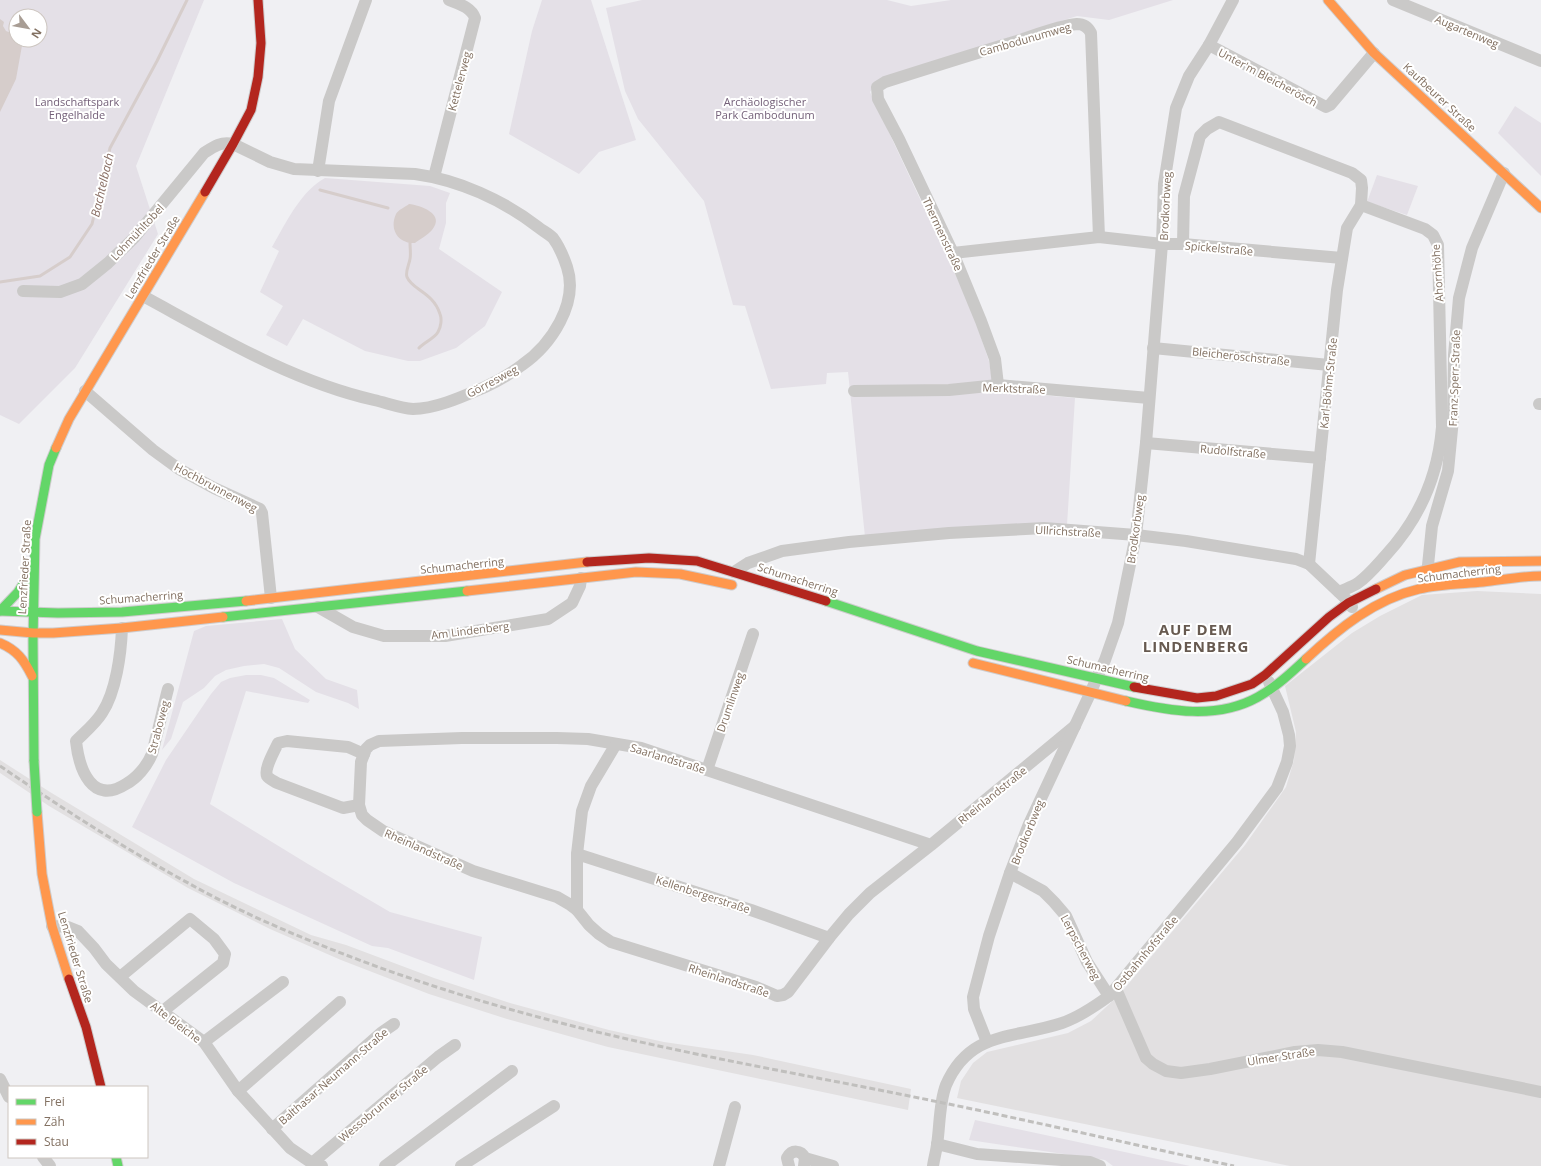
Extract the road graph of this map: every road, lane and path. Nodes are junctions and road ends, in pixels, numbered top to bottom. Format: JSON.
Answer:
{"nodes":[{"id":1,"x":258,"y":0,"type":"edge"},
{"id":2,"x":366,"y":0,"type":"edge"},
{"id":3,"x":448,"y":0,"type":"edge"},
{"id":4,"x":1233,"y":0,"type":"edge"},
{"id":5,"x":1328,"y":0,"type":"edge"},
{"id":6,"x":1393,"y":0,"type":"edge"},
{"id":7,"x":1209,"y":45,"type":"junction"},
{"id":8,"x":1374,"y":53,"type":"junction"},
{"id":9,"x":1541,"y":61,"type":"edge"},
{"id":10,"x":878,"y":87,"type":"joint"},
{"id":11,"x":233,"y":144,"type":"junction"},
{"id":12,"x":318,"y":171,"type":"junction"},
{"id":13,"x":1504,"y":173,"type":"junction"},
{"id":14,"x":434,"y":176,"type":"junction"},
{"id":15,"x":1361,"y":205,"type":"junction"},
{"id":16,"x":1541,"y":208,"type":"edge"},
{"id":17,"x":1099,"y":237,"type":"junction"},
{"id":18,"x":1162,"y":244,"type":"junction"},
{"id":19,"x":1183,"y":244,"type":"junction"},
{"id":20,"x":953,"y":254,"type":"junction"},
{"id":21,"x":1342,"y":258,"type":"junction"},
{"id":22,"x":23,"y":291,"type":"dead end"},
{"id":23,"x":143,"y":296,"type":"junction"},
{"id":24,"x":1154,"y":348,"type":"junction"},
{"id":25,"x":1330,"y":365,"type":"junction"},
{"id":26,"x":998,"y":385,"type":"junction"},
{"id":27,"x":85,"y":391,"type":"junction"},
{"id":28,"x":854,"y":391,"type":"dead end"},
{"id":29,"x":1149,"y":398,"type":"junction"},
{"id":30,"x":1146,"y":443,"type":"junction"},
{"id":31,"x":1320,"y":458,"type":"junction"},
{"id":32,"x":1136,"y":535,"type":"junction"},
{"id":33,"x":1541,"y":561,"type":"edge"},
{"id":34,"x":1309,"y":564,"type":"junction"},
{"id":35,"x":34,"y":567,"type":"junction"},
{"id":36,"x":1427,"y":570,"type":"junction"},
{"id":37,"x":734,"y":572,"type":"junction"},
{"id":38,"x":1541,"y":576,"type":"edge"},
{"id":39,"x":581,"y":578,"type":"junction"},
{"id":40,"x":739,"y":587,"type":"dead end"},
{"id":41,"x":1426,"y":588,"type":"junction"},
{"id":42,"x":1339,"y":592,"type":"junction"},
{"id":43,"x":271,"y":598,"type":"junction"},
{"id":44,"x":1348,"y":603,"type":"junction"},
{"id":45,"x":318,"y":607,"type":"junction"},
{"id":46,"x":0,"y":611,"type":"edge"},
{"id":47,"x":34,"y":612,"type":"junction"},
{"id":48,"x":1359,"y":617,"type":"junction"},
{"id":49,"x":122,"y":628,"type":"junction"},
{"id":50,"x":0,"y":630,"type":"edge"},
{"id":51,"x":33,"y":633,"type":"junction"},
{"id":52,"x":753,"y":634,"type":"dead end"},
{"id":53,"x":0,"y":643,"type":"edge"},
{"id":54,"x":966,"y":660,"type":"dead end"},
{"id":55,"x":1266,"y":675,"type":"junction"},
{"id":56,"x":34,"y":678,"type":"junction"},
{"id":57,"x":1097,"y":678,"type":"junction"},
{"id":58,"x":168,"y":689,"type":"dead end"},
{"id":59,"x":1272,"y":689,"type":"junction"},
{"id":60,"x":1091,"y":692,"type":"junction"},
{"id":61,"x":1075,"y":726,"type":"junction"},
{"id":62,"x":616,"y":744,"type":"junction"},
{"id":63,"x":364,"y":754,"type":"junction"},
{"id":64,"x":707,"y":770,"type":"junction"},
{"id":65,"x":360,"y":810,"type":"junction"},
{"id":66,"x":931,"y":845,"type":"junction"},
{"id":67,"x":577,"y":854,"type":"junction"},
{"id":68,"x":1010,"y":873,"type":"junction"},
{"id":69,"x":577,"y":910,"type":"junction"},
{"id":70,"x":52,"y":926,"type":"junction"},
{"id":71,"x":829,"y":938,"type":"junction"},
{"id":72,"x":120,"y":977,"type":"junction"},
{"id":73,"x":283,"y":982,"type":"dead end"},
{"id":74,"x":1112,"y":992,"type":"junction"},
{"id":75,"x":340,"y":1002,"type":"dead end"},
{"id":76,"x":163,"y":1011,"type":"junction"},
{"id":77,"x":394,"y":1024,"type":"dead end"},
{"id":78,"x":204,"y":1042,"type":"junction"},
{"id":79,"x":987,"y":1042,"type":"junction"},
{"id":80,"x":455,"y":1045,"type":"dead end"},
{"id":81,"x":512,"y":1071,"type":"dead end"},
{"id":82,"x":0,"y":1079,"type":"edge"},
{"id":83,"x":101,"y":1086,"type":"edge"},
{"id":84,"x":238,"y":1091,"type":"junction"},
{"id":85,"x":1541,"y":1092,"type":"edge"},
{"id":86,"x":8,"y":1095,"type":"edge"},
{"id":87,"x":554,"y":1106,"type":"dead end"},
{"id":88,"x":735,"y":1107,"type":"dead end"},
{"id":89,"x":272,"y":1129,"type":"junction"},
{"id":90,"x":937,"y":1144,"type":"junction"},
{"id":91,"x":804,"y":1162,"type":"edge"},
{"id":92,"x":317,"y":1164,"type":"edge"},
{"id":93,"x":385,"y":1166,"type":"edge"},
{"id":94,"x":461,"y":1166,"type":"edge"},
{"id":95,"x":719,"y":1166,"type":"edge"},
{"id":96,"x":789,"y":1166,"type":"edge"},
{"id":97,"x":833,"y":1166,"type":"edge"},
{"id":98,"x":933,"y":1166,"type":"edge"},
{"id":99,"x":1100,"y":1166,"type":"edge"}],
"edges":[{"from":1,"to":11,"type":"main road","name":"Lenzfrieder Straße"},
{"from":2,"to":12,"type":"street"},
{"from":3,"to":14,"type":"street","name":"Kettelerweg"},
{"from":4,"to":7,"type":"street","name":"Brodkorbweg"},
{"from":5,"to":8,"type":"main road","name":"Kaufbeurer Straße"},
{"from":6,"to":9,"type":"street","name":"Augartenweg"},
{"from":7,"to":8,"type":"street","name":"Unter'm Bleicherösch"},
{"from":7,"to":18,"type":"street","name":"Brodkorbweg"},
{"from":8,"to":13,"type":"main road","name":"Kaufbeurer Straße"},
{"from":10,"to":17,"type":"street","name":"Cambodunumweg"},
{"from":10,"to":20,"type":"street","name":"Thermenstraße"},
{"from":11,"to":12,"type":"street","name":"Görresweg"},
{"from":11,"to":22,"type":"street","name":"Lohmühltobel"},
{"from":11,"to":23,"type":"main road","name":"Lenzfrieder Straße"},
{"from":12,"to":14,"type":"street","name":"Görresweg"},
{"from":13,"to":16,"type":"main road","name":"Kaufbeurer Straße"},
{"from":13,"to":36,"type":"street","name":"Franz-Sperr-Straße"},
{"from":14,"to":23,"type":"street","name":"Görresweg"},
{"from":15,"to":19,"type":"street"},
{"from":15,"to":21,"type":"street","name":"Karl-Böhm-Straße"},
{"from":15,"to":42,"type":"street","name":"Ahornhöhe"},
{"from":17,"to":18,"type":"street","name":"Spickelstraße"},
{"from":17,"to":20,"type":"street","name":"Spickelstraße"},
{"from":18,"to":19,"type":"street","name":"Spickelstraße"},
{"from":18,"to":24,"type":"street","name":"Brodkorbweg"},
{"from":19,"to":21,"type":"street","name":"Spickelstraße"},
{"from":20,"to":26,"type":"street","name":"Thermenstraße"},
{"from":21,"to":25,"type":"street","name":"Karl-Böhm-Straße"},
{"from":23,"to":27,"type":"main road","name":"Lenzfrieder Straße"},
{"from":24,"to":25,"type":"street","name":"Bleicheröschstraße"},
{"from":24,"to":29,"type":"street","name":"Brodkorbweg"},
{"from":25,"to":31,"type":"street","name":"Karl-Böhm-Straße"},
{"from":26,"to":28,"type":"street","name":"Merktstraße"},
{"from":26,"to":29,"type":"street","name":"Merktstraße"},
{"from":27,"to":35,"type":"main road","name":"Lenzfrieder Straße"},
{"from":27,"to":43,"type":"street","name":"Hochbrunnenweg"},
{"from":29,"to":30,"type":"street","name":"Brodkorbweg"},
{"from":30,"to":31,"type":"street","name":"Rudolfstraße"},
{"from":30,"to":32,"type":"street","name":"Brodkorbweg"},
{"from":31,"to":34,"type":"street","name":"Karl-Böhm-Straße"},
{"from":32,"to":34,"type":"street","name":"Ullrichstraße"},
{"from":32,"to":37,"type":"street","name":"Ullrichstraße"},
{"from":32,"to":57,"type":"street","name":"Brodkorbweg"},
{"from":33,"to":36,"type":"main road","name":"Schumacherring"},
{"from":34,"to":42,"type":"street","name":"Ullrichstraße"},
{"from":35,"to":46,"type":"main road"},
{"from":35,"to":47,"type":"main road","name":"Lenzfrieder Straße"},
{"from":36,"to":41,"type":"street","name":"Franz-Sperr-Straße"},
{"from":36,"to":44,"type":"main road","name":"Schumacherring"},
{"from":37,"to":43,"type":"main road","name":"Schumacherring"},
{"from":37,"to":57,"type":"main road","name":"Schumacherring"},
{"from":38,"to":41,"type":"main road","name":"Schumacherring"},
{"from":39,"to":40,"type":"main road"},
{"from":39,"to":45,"type":"main road"},
{"from":39,"to":45,"type":"street","name":"Am Lindenberg"},
{"from":41,"to":48,"type":"main road","name":"Schumacherring"},
{"from":42,"to":44,"type":"street","name":"Ullrichstraße"},
{"from":43,"to":47,"type":"main road","name":"Schumacherring"},
{"from":44,"to":48,"type":"street","name":"Ullrichstraße"},
{"from":44,"to":55,"type":"main road","name":"Schumacherring"},
{"from":45,"to":49,"type":"main road"},
{"from":46,"to":47,"type":"main road","name":"Schumacherring"},
{"from":47,"to":51,"type":"main road","name":"Lenzfrieder Straße"},
{"from":48,"to":59,"type":"main road","name":"Schumacherring"},
{"from":49,"to":51,"type":"main road"},
{"from":49,"to":58,"type":"street","name":"Straboweg"},
{"from":50,"to":51,"type":"main road"},
{"from":51,"to":56,"type":"main road","name":"Lenzfrieder Straße"},
{"from":52,"to":64,"type":"street","name":"Drumlinweg"},
{"from":53,"to":56,"type":"main road"},
{"from":54,"to":60,"type":"main road","name":"Schumacherring"},
{"from":55,"to":57,"type":"main road","name":"Schumacherring"},
{"from":55,"to":59,"type":"street","name":"Ostbahnhofstraße"},
{"from":56,"to":70,"type":"main road","name":"Lenzfrieder Straße","bridge":true},
{"from":57,"to":60,"type":"street","name":"Brodkorbweg"},
{"from":59,"to":60,"type":"main road","name":"Schumacherring"},
{"from":59,"to":74,"type":"street","name":"Ostbahnhofstraße"},
{"from":60,"to":61,"type":"street","name":"Brodkorbweg"},
{"from":61,"to":66,"type":"street","name":"Rheinlandstraße"},
{"from":61,"to":68,"type":"street","name":"Brodkorbweg"},
{"from":62,"to":63,"type":"street","name":"Saarlandstraße"},
{"from":62,"to":64,"type":"street","name":"Saarlandstraße"},
{"from":62,"to":67,"type":"street"},
{"from":63,"to":65,"type":"street"},
{"from":63,"to":65,"type":"street"},
{"from":64,"to":66,"type":"street","name":"Saarlandstraße"},
{"from":65,"to":69,"type":"street","name":"Rheinlandstraße"},
{"from":66,"to":71,"type":"street","name":"Rheinlandstraße"},
{"from":67,"to":69,"type":"street"},
{"from":67,"to":71,"type":"street","name":"Kellenbergerstraße"},
{"from":68,"to":74,"type":"street","name":"Lerpscherweg"},
{"from":68,"to":79,"type":"street","name":"Brodkorbweg"},
{"from":69,"to":71,"type":"street","name":"Rheinlandstraße"},
{"from":70,"to":72,"type":"street","name":"Alte Bleiche"},
{"from":70,"to":83,"type":"main road","name":"Lenzfrieder Straße"},
{"from":72,"to":76,"type":"street","name":"Alte Bleiche"},
{"from":72,"to":76,"type":"street"},
{"from":73,"to":78,"type":"street"},
{"from":74,"to":79,"type":"street","name":"Ostbahnhofstraße"},
{"from":74,"to":85,"type":"street","name":"Ulmer Straße"},
{"from":75,"to":84,"type":"street"},
{"from":76,"to":78,"type":"street","name":"Alte Bleiche"},
{"from":77,"to":89,"type":"street","name":"Balthasar-Neumann-Straße"},
{"from":78,"to":84,"type":"street","name":"Alte Bleiche"},
{"from":79,"to":90,"type":"street","name":"Ostbahnhofstraße"},
{"from":80,"to":92,"type":"street","name":"Wessobrunner Straße"},
{"from":81,"to":93,"type":"street"},
{"from":82,"to":86,"type":"street"},
{"from":84,"to":89,"type":"street","name":"Alte Bleiche"},
{"from":87,"to":94,"type":"street"},
{"from":88,"to":95,"type":"street"},
{"from":89,"to":92,"type":"street","name":"Alte Bleiche"},
{"from":90,"to":98,"type":"street","name":"Ostbahnhofstraße"},
{"from":90,"to":99,"type":"street"},
{"from":91,"to":96,"type":"street"},
{"from":91,"to":97,"type":"street"}]}
